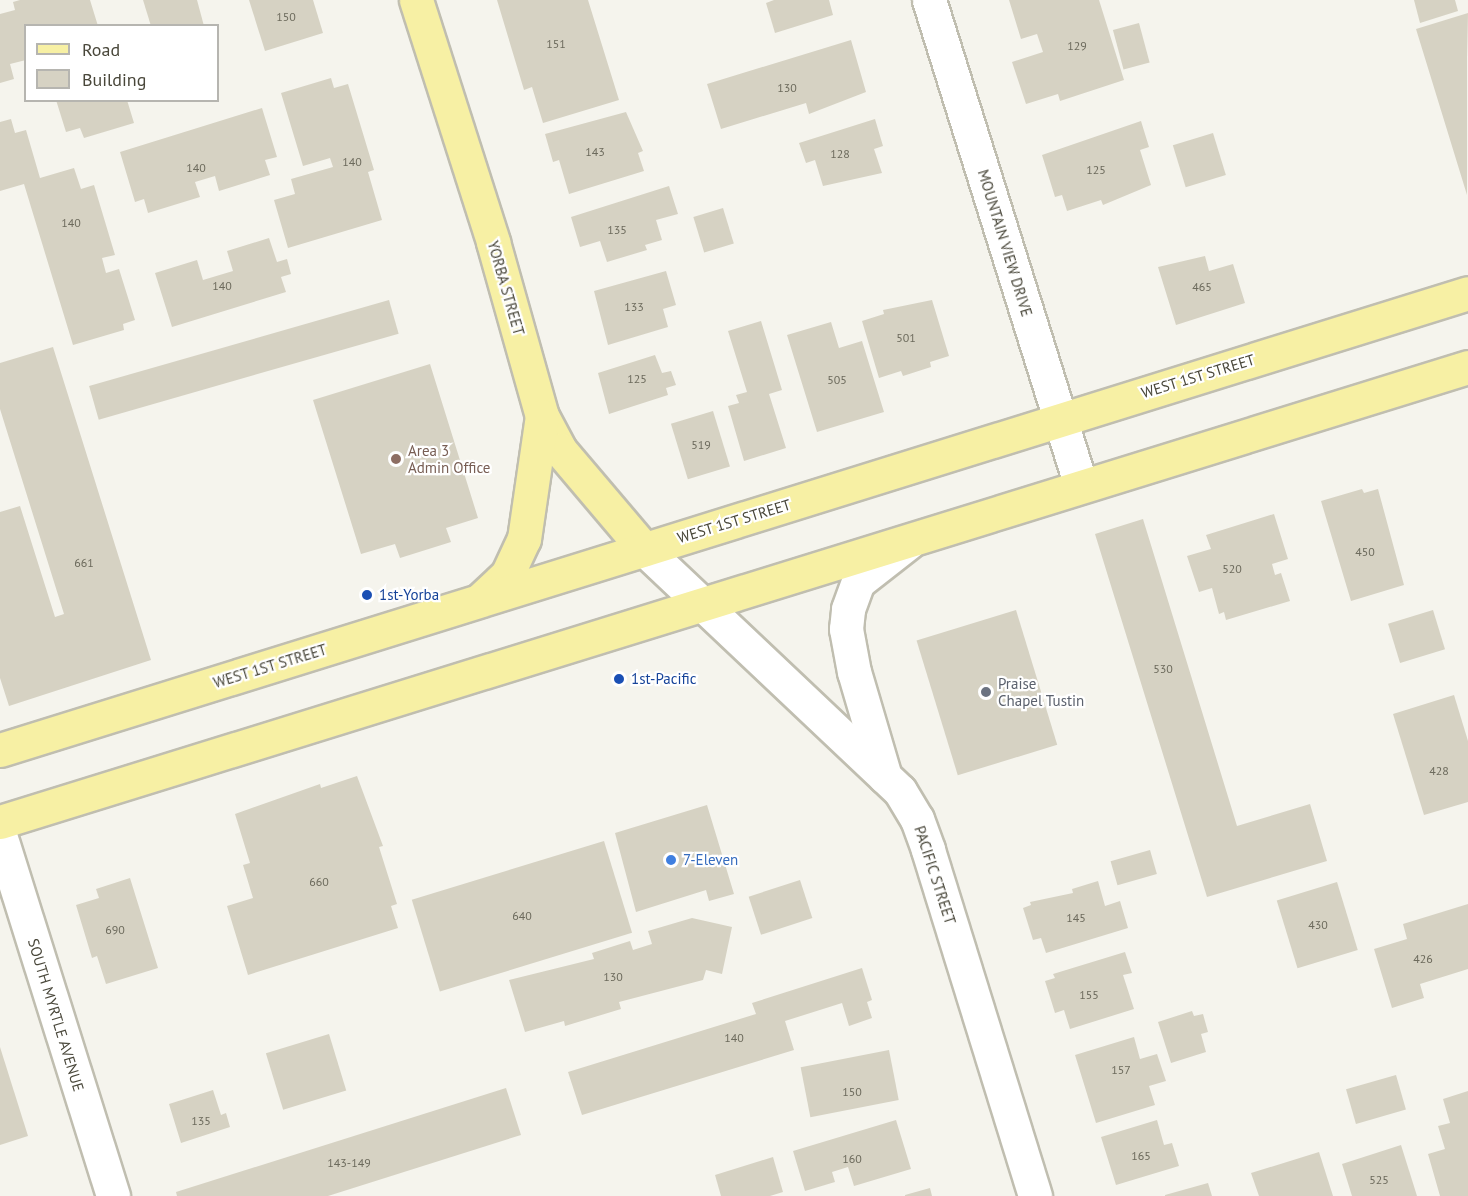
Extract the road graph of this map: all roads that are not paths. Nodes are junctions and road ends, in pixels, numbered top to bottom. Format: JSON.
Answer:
{"nodes":[{"id":1,"x":416,"y":0,"type":"edge"},
{"id":2,"x":928,"y":0,"type":"edge"},
{"id":3,"x":1468,"y":292,"type":"edge"},
{"id":4,"x":1468,"y":367,"type":"edge"},
{"id":5,"x":542,"y":416,"type":"junction"},
{"id":6,"x":1060,"y":420,"type":"junction"},
{"id":7,"x":1081,"y":486,"type":"junction"},
{"id":8,"x":916,"y":537,"type":"junction"},
{"id":9,"x":644,"y":549,"type":"junction"},
{"id":10,"x":478,"y":601,"type":"junction"},
{"id":11,"x":704,"y":603,"type":"junction"},
{"id":12,"x":0,"y":750,"type":"edge"},
{"id":13,"x":885,"y":778,"type":"junction"},
{"id":14,"x":0,"y":822,"type":"edge"},
{"id":15,"x":0,"y":835,"type":"edge"},
{"id":16,"x":112,"y":1196,"type":"edge"},
{"id":17,"x":1035,"y":1196,"type":"edge"}],
"edges":[{"from":1,"to":5,"type":"main road","name":"YORBA STREET"},
{"from":2,"to":6,"type":"street","name":"MOUNTAIN VIEW DRIVE"},
{"from":3,"to":6,"type":"main road","name":"WEST 1ST STREET"},
{"from":4,"to":7,"type":"main road"},
{"from":5,"to":9,"type":"main road","name":"YORBA STREET"},
{"from":5,"to":10,"type":"main road"},
{"from":6,"to":7,"type":"street","name":"MOUNTAIN VIEW DRIVE"},
{"from":6,"to":9,"type":"main road","name":"WEST 1ST STREET"},
{"from":7,"to":8,"type":"main road"},
{"from":8,"to":11,"type":"main road"},
{"from":8,"to":13,"type":"street"},
{"from":9,"to":10,"type":"main road","name":"WEST 1ST STREET"},
{"from":9,"to":11,"type":"street","name":"PACIFIC STREET"},
{"from":10,"to":12,"type":"main road","name":"WEST 1ST STREET"},
{"from":11,"to":13,"type":"street","name":"PACIFIC STREET"},
{"from":11,"to":14,"type":"main road"},
{"from":13,"to":17,"type":"street","name":"PACIFIC STREET"},
{"from":15,"to":16,"type":"street","name":"SOUTH MYRTLE AVENUE"}]}
